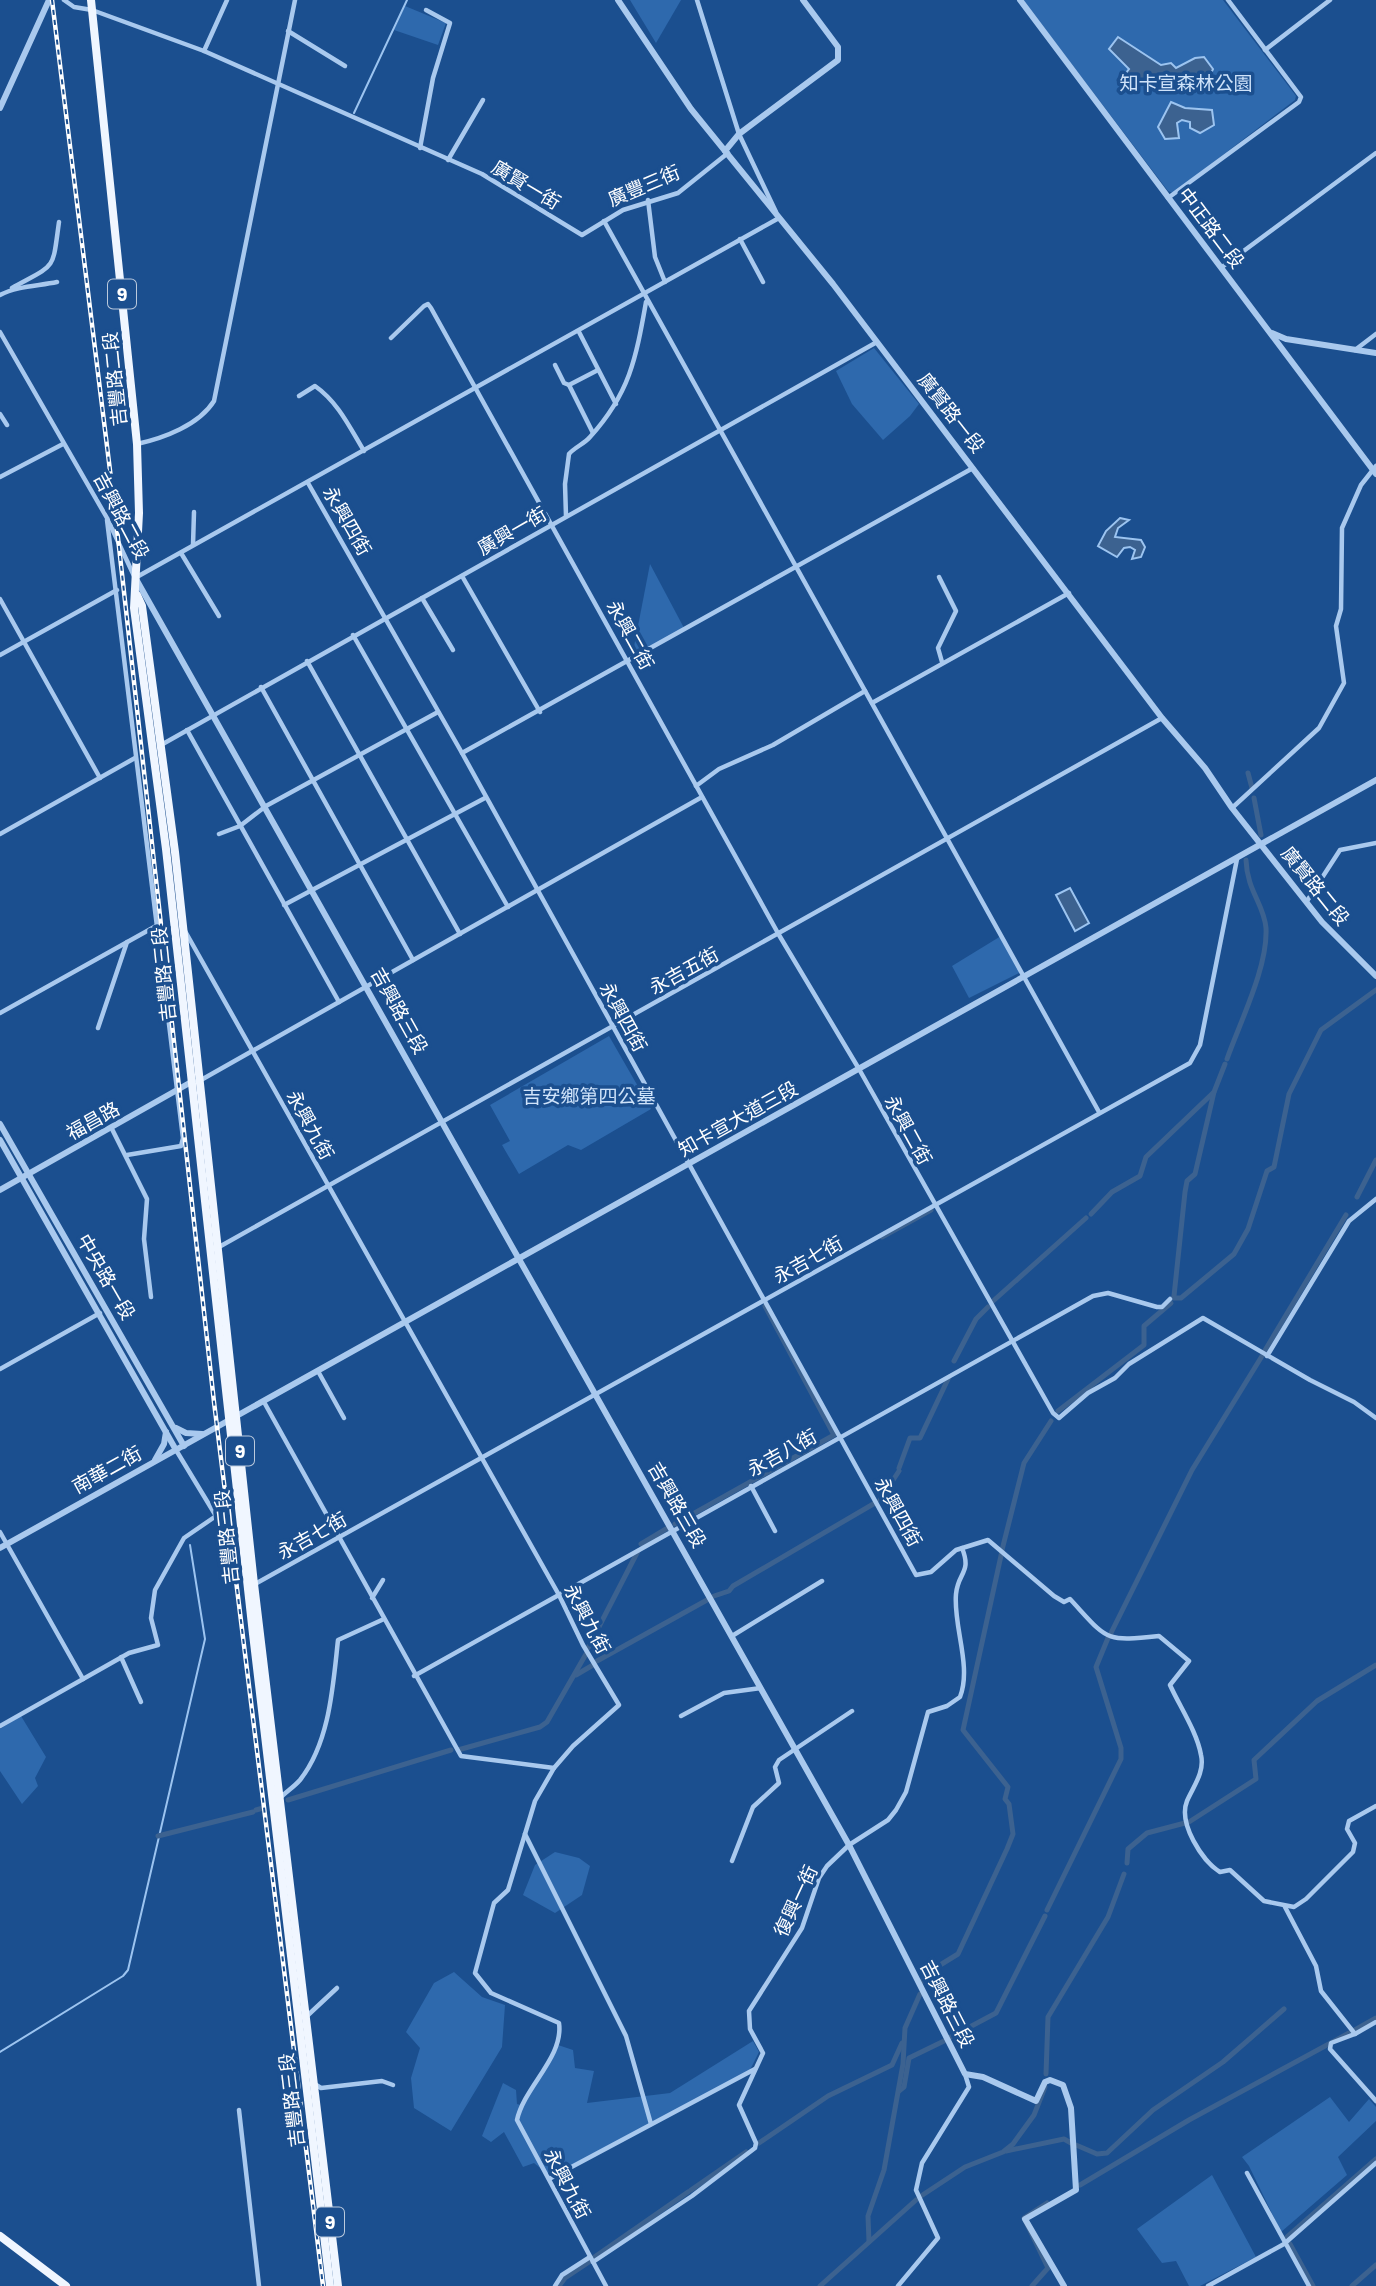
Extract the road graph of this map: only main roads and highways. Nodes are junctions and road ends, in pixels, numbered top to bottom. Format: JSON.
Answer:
{"nodes":[{"id":1,"x":91,"y":0,"type":"edge"},
{"id":2,"x":156,"y":745,"type":"junction"},
{"id":3,"x":196,"y":1081,"type":"junction"},
{"id":4,"x":233,"y":1420,"type":"junction"},
{"id":5,"x":274,"y":1784,"type":"junction"},
{"id":6,"x":309,"y":2083,"type":"junction"},
{"id":7,"x":318,"y":2158,"type":"junction"},
{"id":8,"x":0,"y":2236,"type":"edge"},
{"id":9,"x":0,"y":2242,"type":"edge"},
{"id":10,"x":58,"y":2286,"type":"edge"},
{"id":11,"x":66,"y":2286,"type":"edge"},
{"id":12,"x":330,"y":2286,"type":"edge"},
{"id":13,"x":338,"y":2286,"type":"edge"}],
"edges":[{"from":1,"to":2,"type":"main road","name":"吉豐路二段","number":"9"},
{"from":2,"to":3,"type":"main road","name":"吉豐路三段","number":"9"},
{"from":2,"to":3,"type":"main road","name":"吉豐路三段","number":"9"},
{"from":3,"to":4,"type":"main road","name":"吉豐路三段","number":"9"},
{"from":3,"to":4,"type":"main road","name":"吉豐路三段","number":"9"},
{"from":4,"to":5,"type":"main road","name":"吉豐路三段","number":"9"},
{"from":4,"to":5,"type":"main road","name":"吉豐路三段","number":"9"},
{"from":5,"to":6,"type":"main road","name":"吉豐路三段","number":"9"},
{"from":5,"to":6,"type":"main road","name":"吉豐路三段","number":"9"},
{"from":6,"to":7,"type":"main road","name":"吉豐路三段","number":"9"},
{"from":7,"to":12,"type":"main road","number":"9"},
{"from":7,"to":13,"type":"main road","number":"9"},
{"from":8,"to":11,"type":"main road"},
{"from":9,"to":10,"type":"main road"}]}
